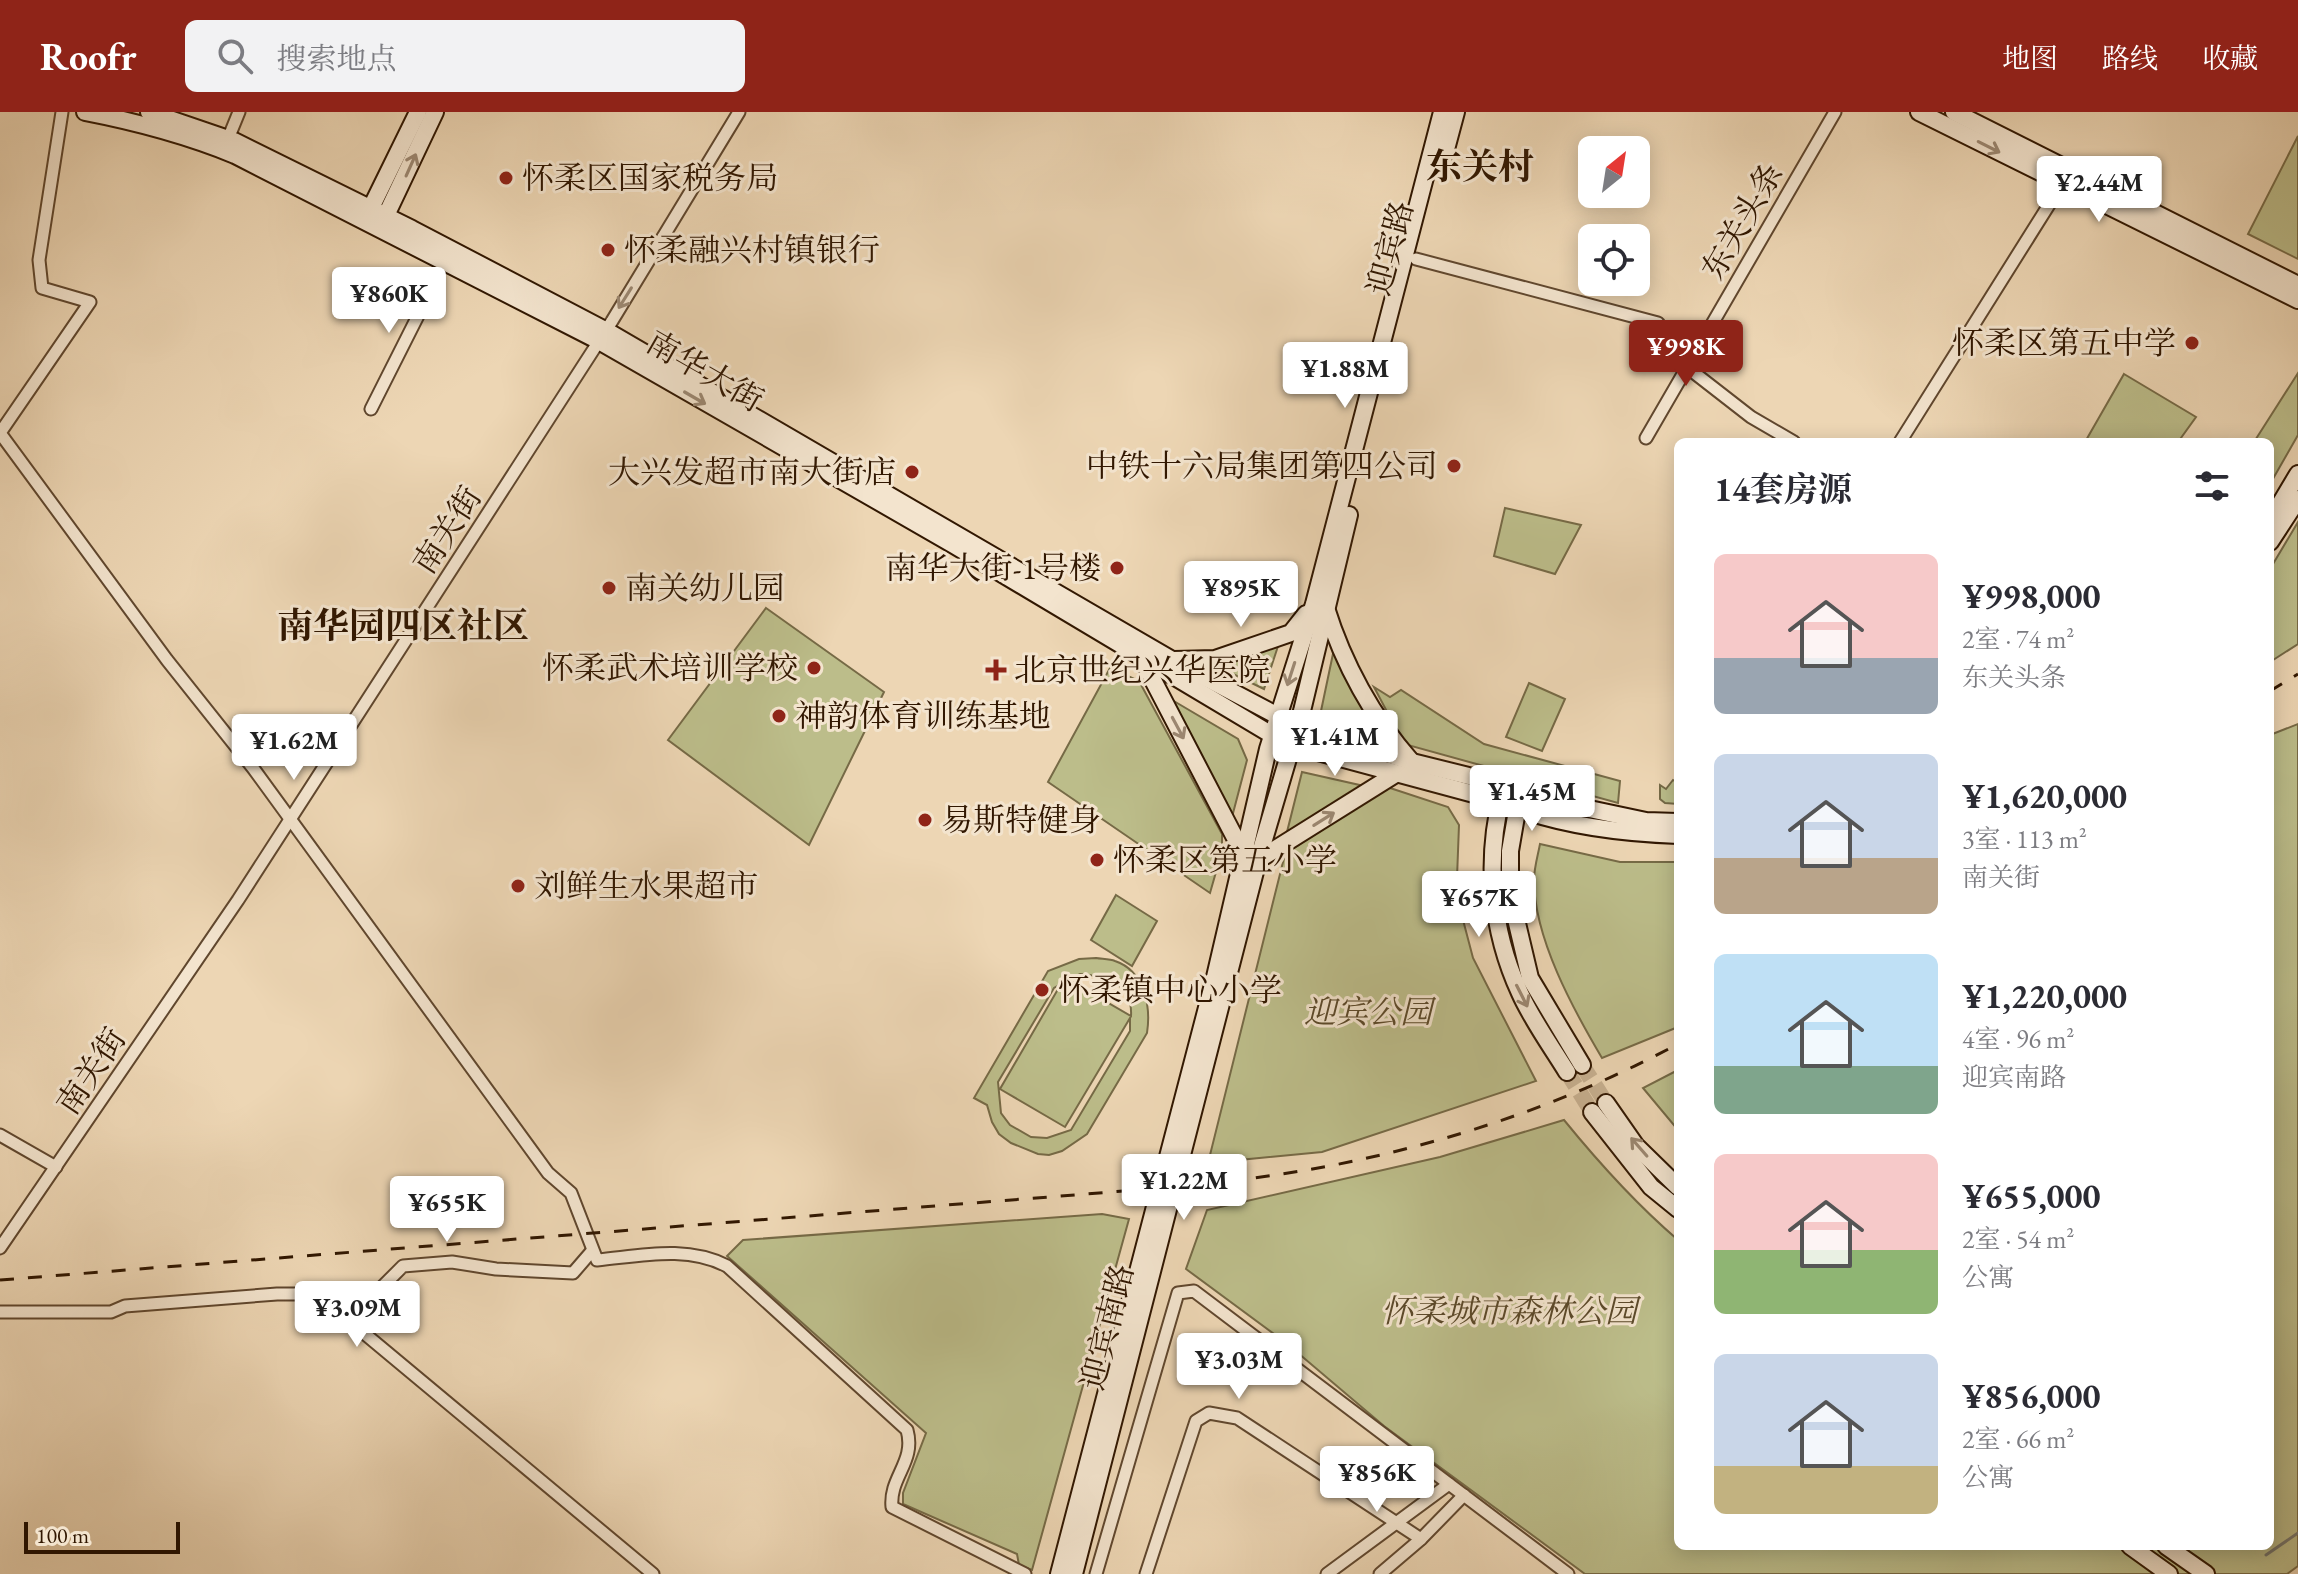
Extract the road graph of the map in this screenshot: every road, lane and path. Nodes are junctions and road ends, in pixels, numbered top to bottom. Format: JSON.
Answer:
{"nodes":[{"id":1,"x":62,"y":112,"type":"edge"},
{"id":2,"x":85,"y":112,"type":"edge"},
{"id":3,"x":149,"y":112,"type":"edge"},
{"id":4,"x":239,"y":112,"type":"edge"},
{"id":5,"x":418,"y":112,"type":"edge"},
{"id":6,"x":435,"y":112,"type":"edge"},
{"id":7,"x":739,"y":112,"type":"edge"},
{"id":8,"x":1442,"y":112,"type":"edge"},
{"id":9,"x":1456,"y":112,"type":"edge"},
{"id":10,"x":1835,"y":112,"type":"edge"},
{"id":11,"x":1919,"y":112,"type":"edge"},
{"id":12,"x":1954,"y":112,"type":"edge"},
{"id":13,"x":228,"y":139,"type":"junction"},
{"id":14,"x":2062,"y":184,"type":"junction"},
{"id":15,"x":375,"y":219,"type":"junction"},
{"id":16,"x":1416,"y":259,"type":"junction"},
{"id":17,"x":438,"y":276,"type":"dead end"},
{"id":18,"x":2298,"y":285,"type":"edge"},
{"id":19,"x":2298,"y":300,"type":"edge"},
{"id":20,"x":602,"y":336,"type":"junction"},
{"id":21,"x":1688,"y":368,"type":"junction"},
{"id":22,"x":371,"y":409,"type":"dead end"},
{"id":23,"x":1646,"y":438,"type":"dead end"},
{"id":24,"x":1787,"y":438,"type":"edge"},
{"id":25,"x":1903,"y":438,"type":"edge"},
{"id":26,"x":2298,"y":474,"type":"edge"},
{"id":27,"x":2298,"y":499,"type":"edge"},
{"id":28,"x":2274,"y":514,"type":"edge"},
{"id":29,"x":2274,"y":536,"type":"edge"},
{"id":30,"x":1320,"y":605,"type":"junction"},
{"id":31,"x":1142,"y":659,"type":"junction"},
{"id":32,"x":1172,"y":660,"type":"junction"},
{"id":33,"x":1278,"y":716,"type":"junction"},
{"id":34,"x":1297,"y":724,"type":"junction"},
{"id":35,"x":1272,"y":735,"type":"junction"},
{"id":36,"x":1291,"y":743,"type":"junction"},
{"id":37,"x":1412,"y":762,"type":"junction"},
{"id":38,"x":1394,"y":775,"type":"junction"},
{"id":39,"x":1509,"y":792,"type":"junction"},
{"id":40,"x":1517,"y":808,"type":"junction"},
{"id":41,"x":290,"y":819,"type":"junction"},
{"id":42,"x":1674,"y":822,"type":"edge"},
{"id":43,"x":1674,"y":835,"type":"edge"},
{"id":44,"x":1251,"y":858,"type":"junction"},
{"id":45,"x":0,"y":1135,"type":"edge"},
{"id":46,"x":56,"y":1167,"type":"junction"},
{"id":47,"x":1674,"y":1183,"type":"edge"},
{"id":48,"x":1674,"y":1206,"type":"edge"},
{"id":49,"x":0,"y":1248,"type":"edge"},
{"id":50,"x":592,"y":1251,"type":"junction"},
{"id":51,"x":317,"y":1294,"type":"junction"},
{"id":52,"x":0,"y":1312,"type":"edge"},
{"id":53,"x":1449,"y":1484,"type":"junction"},
{"id":54,"x":1464,"y":1495,"type":"junction"},
{"id":55,"x":1396,"y":1522,"type":"junction"},
{"id":56,"x":1421,"y":1539,"type":"junction"},
{"id":57,"x":2136,"y":1550,"type":"edge"},
{"id":58,"x":2172,"y":1550,"type":"edge"},
{"id":59,"x":653,"y":1574,"type":"edge"},
{"id":60,"x":1025,"y":1574,"type":"edge"},
{"id":61,"x":1059,"y":1574,"type":"edge"},
{"id":62,"x":1074,"y":1574,"type":"edge"},
{"id":63,"x":1096,"y":1574,"type":"edge"},
{"id":64,"x":1146,"y":1574,"type":"edge"},
{"id":65,"x":1327,"y":1574,"type":"edge"},
{"id":66,"x":1380,"y":1574,"type":"edge"},
{"id":67,"x":1568,"y":1574,"type":"edge"},
{"id":68,"x":2169,"y":1574,"type":"edge"},
{"id":69,"x":2206,"y":1574,"type":"edge"}],
"edges":[{"from":1,"to":41,"type":"street"},
{"from":2,"to":15,"type":"main road","name":"南华大街"},
{"from":3,"to":13,"type":"main road","name":"南华大街"},
{"from":4,"to":13,"type":"street"},
{"from":5,"to":15,"type":"main road"},
{"from":15,"to":6,"type":"main road","one_way":true},
{"from":7,"to":20,"type":"street","name":"南关街","one_way":true},
{"from":8,"to":30,"type":"main road","name":"迎宾路"},
{"from":9,"to":16,"type":"main road","name":"迎宾路"},
{"from":10,"to":21,"type":"street","name":"东关头条"},
{"from":11,"to":14,"type":"main road","one_way":true},
{"from":12,"to":18,"type":"main road"},
{"from":13,"to":15,"type":"main road","name":"南华大街"},
{"from":14,"to":19,"type":"main road"},
{"from":14,"to":25,"type":"street"},
{"from":15,"to":20,"type":"main road","name":"南华大街"},
{"from":16,"to":21,"type":"street"},
{"from":16,"to":30,"type":"main road","name":"迎宾路"},
{"from":17,"to":22,"type":"street"},
{"from":20,"to":31,"type":"main road","name":"南华大街","one_way":true},
{"from":20,"to":32,"type":"main road","name":"南华大街"},
{"from":20,"to":41,"type":"street","name":"南关街"},
{"from":21,"to":23,"type":"street","name":"东关头条"},
{"from":21,"to":24,"type":"street"},
{"from":26,"to":28,"type":"main road"},
{"from":27,"to":29,"type":"main road"},
{"from":30,"to":32,"type":"main road"},
{"from":30,"to":33,"type":"main road","name":"迎宾路","one_way":true},
{"from":30,"to":34,"type":"main road","name":"迎宾路"},
{"from":30,"to":37,"type":"main road"},
{"from":31,"to":35,"type":"main road","name":"南华大街"},
{"from":31,"to":44,"type":"main road","one_way":true},
{"from":32,"to":33,"type":"main road","name":"南华大街"},
{"from":33,"to":34,"type":"main road","name":"南华大街"},
{"from":33,"to":35,"type":"main road","name":"迎宾路"},
{"from":34,"to":36,"type":"main road","name":"迎宾南路"},
{"from":34,"to":37,"type":"main road","name":"南华大街"},
{"from":35,"to":36,"type":"main road","name":"南华大街"},
{"from":35,"to":44,"type":"main road","name":"迎宾南路"},
{"from":36,"to":38,"type":"main road","name":"南华大街"},
{"from":36,"to":44,"type":"main road","name":"迎宾南路"},
{"from":37,"to":39,"type":"main road","name":"南华大街"},
{"from":38,"to":39,"type":"main road","name":"南华大街"},
{"from":44,"to":38,"type":"main road","one_way":true},
{"from":39,"to":40,"type":"main road"},
{"from":39,"to":40,"type":"main road","one_way":true},
{"from":39,"to":42,"type":"main road"},
{"from":40,"to":43,"type":"main road"},
{"from":41,"to":46,"type":"street","name":"南关街"},
{"from":41,"to":50,"type":"street"},
{"from":44,"to":61,"type":"main road","name":"迎宾南路"},
{"from":44,"to":62,"type":"main road","name":"迎宾南路"},
{"from":45,"to":46,"type":"street"},
{"from":46,"to":49,"type":"street","name":"南关街"},
{"from":47,"to":48,"type":"main road","one_way":true},
{"from":50,"to":51,"type":"street"},
{"from":50,"to":60,"type":"street"},
{"from":51,"to":52,"type":"street"},
{"from":51,"to":59,"type":"street"},
{"from":53,"to":54,"type":"street"},
{"from":53,"to":55,"type":"street"},
{"from":53,"to":63,"type":"street"},
{"from":54,"to":56,"type":"street"},
{"from":54,"to":67,"type":"street"},
{"from":55,"to":56,"type":"street"},
{"from":55,"to":64,"type":"street"},
{"from":55,"to":65,"type":"street"},
{"from":56,"to":66,"type":"street"},
{"from":57,"to":68,"type":"main road"},
{"from":58,"to":69,"type":"main road"}]}
